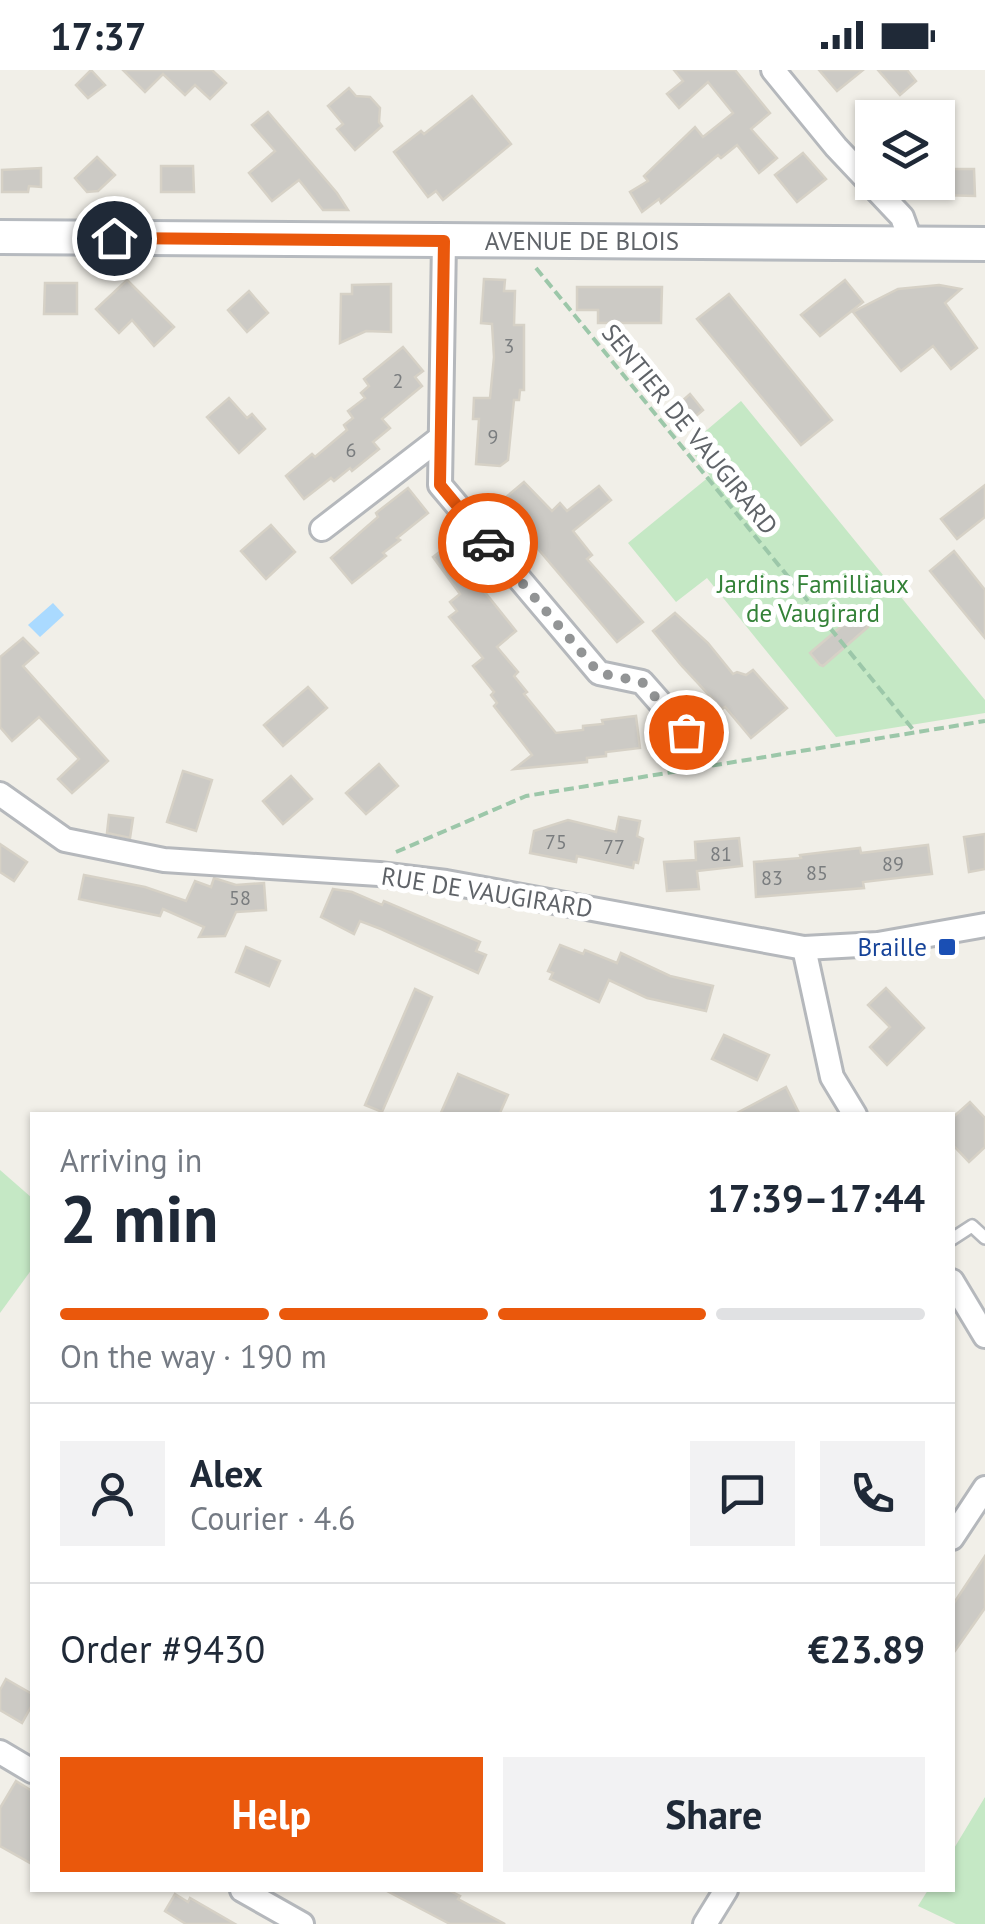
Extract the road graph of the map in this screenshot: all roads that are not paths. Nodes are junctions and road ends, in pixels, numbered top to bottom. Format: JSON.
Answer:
{"nodes":[{"id":1,"x":774,"y":70,"type":"edge"},
{"id":2,"x":0,"y":238,"type":"edge"},
{"id":3,"x":444,"y":241,"type":"junction"},
{"id":4,"x":911,"y":242,"type":"junction"},
{"id":5,"x":985,"y":244,"type":"edge"},
{"id":6,"x":440,"y":438,"type":"junction"},
{"id":7,"x":322,"y":529,"type":"dead end"},
{"id":8,"x":686,"y":732,"type":"dead end"},
{"id":9,"x":0,"y":794,"type":"edge"},
{"id":10,"x":985,"y":925,"type":"edge"},
{"id":11,"x":804,"y":948,"type":"junction"},
{"id":12,"x":853,"y":1112,"type":"edge"},
{"id":13,"x":955,"y":1238,"type":"edge"},
{"id":14,"x":985,"y":1238,"type":"edge"},
{"id":15,"x":955,"y":1285,"type":"edge"},
{"id":16,"x":985,"y":1336,"type":"edge"},
{"id":17,"x":985,"y":1488,"type":"edge"},
{"id":18,"x":955,"y":1533,"type":"edge"},
{"id":19,"x":0,"y":1752,"type":"edge"},
{"id":20,"x":30,"y":1769,"type":"edge"},
{"id":21,"x":246,"y":1892,"type":"edge"},
{"id":22,"x":725,"y":1892,"type":"edge"},
{"id":23,"x":302,"y":1924,"type":"edge"},
{"id":24,"x":704,"y":1924,"type":"edge"}],
"edges":[{"from":1,"to":4,"type":"street"},
{"from":2,"to":3,"type":"main road","name":"AVENUE DE BLOIS"},
{"from":3,"to":4,"type":"main road","name":"AVENUE DE BLOIS"},
{"from":3,"to":6,"type":"street"},
{"from":4,"to":5,"type":"main road","name":"AVENUE DE BLOIS"},
{"from":6,"to":7,"type":"street"},
{"from":6,"to":8,"type":"street"},
{"from":9,"to":11,"type":"street","name":"RUE DE VAUGIRARD"},
{"from":10,"to":11,"type":"street","name":"RUE DE VAUGIRARD"},
{"from":11,"to":12,"type":"street"},
{"from":13,"to":14,"type":"lane"},
{"from":15,"to":16,"type":"street"},
{"from":17,"to":18,"type":"street"},
{"from":19,"to":20,"type":"street"},
{"from":21,"to":23,"type":"street"},
{"from":22,"to":24,"type":"street"}]}
